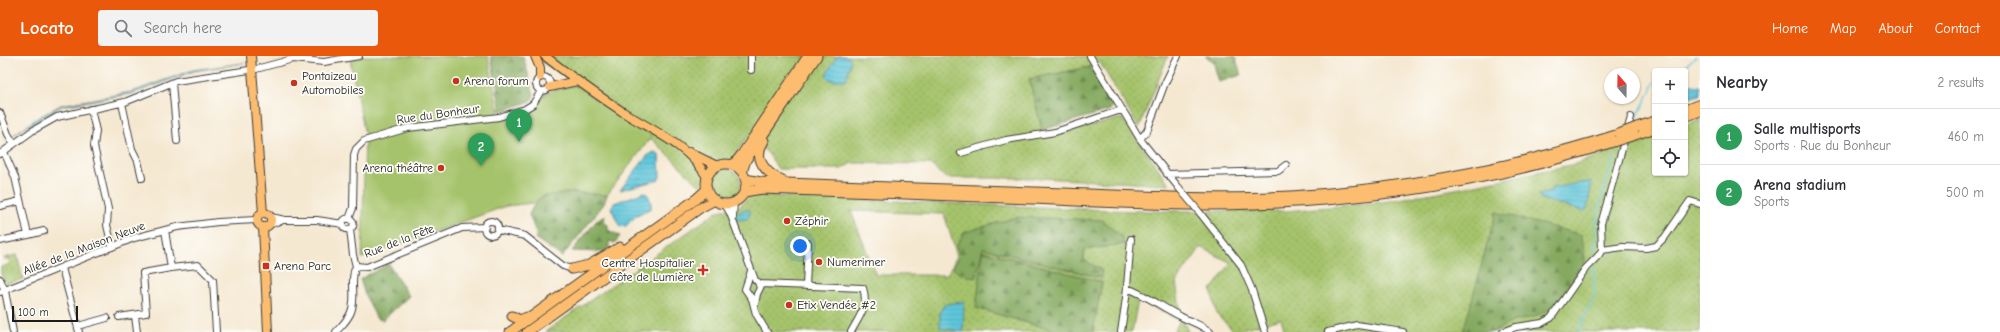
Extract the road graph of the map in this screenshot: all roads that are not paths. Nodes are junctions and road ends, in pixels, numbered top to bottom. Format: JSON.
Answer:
{"nodes":[{"id":1,"x":251,"y":56,"type":"edge"},
{"id":2,"x":359,"y":56,"type":"edge"},
{"id":3,"x":535,"y":56,"type":"edge"},
{"id":4,"x":545,"y":56,"type":"edge"},
{"id":5,"x":751,"y":56,"type":"edge"},
{"id":6,"x":808,"y":56,"type":"edge"},
{"id":7,"x":817,"y":56,"type":"edge"},
{"id":8,"x":1090,"y":56,"type":"edge"},
{"id":9,"x":1178,"y":56,"type":"edge"},
{"id":10,"x":252,"y":69,"type":"junction"},
{"id":11,"x":751,"y":70,"type":"dead end"},
{"id":12,"x":540,"y":77,"type":"junction"},
{"id":13,"x":577,"y":81,"type":"junction"},
{"id":14,"x":172,"y":83,"type":"junction"},
{"id":15,"x":550,"y":87,"type":"junction"},
{"id":16,"x":541,"y":91,"type":"junction"},
{"id":17,"x":122,"y":103,"type":"junction"},
{"id":18,"x":1700,"y":104,"type":"edge"},
{"id":19,"x":91,"y":109,"type":"junction"},
{"id":20,"x":1688,"y":109,"type":"edge"},
{"id":21,"x":1121,"y":110,"type":"junction"},
{"id":22,"x":1700,"y":111,"type":"edge"},
{"id":23,"x":0,"y":113,"type":"edge"},
{"id":24,"x":778,"y":114,"type":"junction"},
{"id":25,"x":1688,"y":116,"type":"edge"},
{"id":26,"x":1631,"y":117,"type":"dead end"},
{"id":27,"x":1652,"y":123,"type":"edge"},
{"id":28,"x":1652,"y":128,"type":"edge"},
{"id":29,"x":1636,"y":131,"type":"junction"},
{"id":30,"x":1617,"y":137,"type":"junction"},
{"id":31,"x":1140,"y":140,"type":"junction"},
{"id":32,"x":178,"y":141,"type":"dead end"},
{"id":33,"x":14,"y":144,"type":"junction"},
{"id":34,"x":678,"y":146,"type":"junction"},
{"id":35,"x":2,"y":153,"type":"edge"},
{"id":36,"x":961,"y":153,"type":"dead end"},
{"id":37,"x":732,"y":165,"type":"junction"},
{"id":38,"x":1286,"y":165,"type":"dead end"},
{"id":39,"x":717,"y":166,"type":"junction"},
{"id":40,"x":1167,"y":174,"type":"junction"},
{"id":41,"x":743,"y":176,"type":"junction"},
{"id":42,"x":707,"y":177,"type":"junction"},
{"id":43,"x":142,"y":178,"type":"dead end"},
{"id":44,"x":789,"y":183,"type":"junction"},
{"id":45,"x":707,"y":189,"type":"junction"},
{"id":46,"x":744,"y":192,"type":"junction"},
{"id":47,"x":715,"y":200,"type":"junction"},
{"id":48,"x":20,"y":201,"type":"junction"},
{"id":49,"x":734,"y":202,"type":"junction"},
{"id":50,"x":724,"y":204,"type":"junction"},
{"id":51,"x":1700,"y":204,"type":"edge"},
{"id":52,"x":0,"y":206,"type":"edge"},
{"id":53,"x":263,"y":213,"type":"junction"},
{"id":54,"x":673,"y":216,"type":"junction"},
{"id":55,"x":349,"y":219,"type":"junction"},
{"id":56,"x":256,"y":220,"type":"junction"},
{"id":57,"x":732,"y":220,"type":"junction"},
{"id":58,"x":268,"y":223,"type":"junction"},
{"id":59,"x":343,"y":224,"type":"junction"},
{"id":60,"x":485,"y":227,"type":"junction"},
{"id":61,"x":350,"y":229,"type":"junction"},
{"id":62,"x":165,"y":230,"type":"junction"},
{"id":63,"x":498,"y":230,"type":"junction"},
{"id":64,"x":44,"y":231,"type":"dead end"},
{"id":65,"x":28,"y":235,"type":"junction"},
{"id":66,"x":1131,"y":239,"type":"dead end"},
{"id":67,"x":0,"y":241,"type":"edge"},
{"id":68,"x":808,"y":243,"type":"dead end"},
{"id":69,"x":112,"y":247,"type":"junction"},
{"id":70,"x":1602,"y":250,"type":"junction"},
{"id":71,"x":356,"y":266,"type":"junction"},
{"id":72,"x":62,"y":268,"type":"junction"},
{"id":73,"x":171,"y":268,"type":"junction"},
{"id":74,"x":572,"y":269,"type":"joint"},
{"id":75,"x":0,"y":279,"type":"edge"},
{"id":76,"x":756,"y":286,"type":"junction"},
{"id":77,"x":806,"y":286,"type":"junction"},
{"id":78,"x":1127,"y":288,"type":"junction"},
{"id":79,"x":3,"y":291,"type":"edge"},
{"id":80,"x":749,"y":294,"type":"junction"},
{"id":81,"x":543,"y":309,"type":"junction"},
{"id":82,"x":755,"y":309,"type":"junction"},
{"id":83,"x":135,"y":316,"type":"junction"},
{"id":84,"x":512,"y":316,"type":"dead end"},
{"id":85,"x":107,"y":318,"type":"dead end"},
{"id":86,"x":119,"y":318,"type":"dead end"},
{"id":87,"x":78,"y":329,"type":"edge"},
{"id":88,"x":13,"y":332,"type":"edge"},
{"id":89,"x":137,"y":332,"type":"edge"},
{"id":90,"x":216,"y":332,"type":"edge"},
{"id":91,"x":268,"y":332,"type":"edge"},
{"id":92,"x":336,"y":332,"type":"edge"},
{"id":93,"x":510,"y":332,"type":"edge"},
{"id":94,"x":527,"y":332,"type":"edge"},
{"id":95,"x":767,"y":332,"type":"edge"},
{"id":96,"x":851,"y":332,"type":"edge"},
{"id":97,"x":1121,"y":332,"type":"edge"},
{"id":98,"x":1210,"y":332,"type":"edge"},
{"id":99,"x":1265,"y":332,"type":"edge"},
{"id":100,"x":1328,"y":332,"type":"edge"},
{"id":101,"x":1403,"y":332,"type":"edge"},
{"id":102,"x":1503,"y":332,"type":"edge"}],
"edges":[{"from":1,"to":10,"type":"main road"},
{"from":2,"to":10,"type":"street"},
{"from":3,"to":12,"type":"main road"},
{"from":4,"to":13,"type":"main road"},
{"from":5,"to":11,"type":"street"},
{"from":6,"to":37,"type":"highway"},
{"from":7,"to":24,"type":"highway"},
{"from":8,"to":21,"type":"street"},
{"from":9,"to":31,"type":"street"},
{"from":10,"to":14,"type":"street"},
{"from":10,"to":53,"type":"main road"},
{"from":12,"to":15,"type":"street"},
{"from":12,"to":16,"type":"street"},
{"from":13,"to":15,"type":"main road"},
{"from":13,"to":34,"type":"main road"},
{"from":14,"to":17,"type":"street"},
{"from":14,"to":32,"type":"street"},
{"from":15,"to":16,"type":"street"},
{"from":16,"to":55,"type":"street","name":"Rue du Bonheur"},
{"from":17,"to":19,"type":"street"},
{"from":17,"to":43,"type":"street"},
{"from":18,"to":20,"type":"highway"},
{"from":19,"to":33,"type":"street"},
{"from":19,"to":69,"type":"street"},
{"from":21,"to":31,"type":"street"},
{"from":21,"to":36,"type":"street"},
{"from":22,"to":25,"type":"highway"},
{"from":23,"to":33,"type":"street"},
{"from":24,"to":41,"type":"highway"},
{"from":24,"to":44,"type":"highway"},
{"from":26,"to":70,"type":"street"},
{"from":27,"to":29,"type":"highway"},
{"from":28,"to":29,"type":"highway"},
{"from":29,"to":30,"type":"highway","bridge":true},
{"from":30,"to":44,"type":"highway"},
{"from":30,"to":46,"type":"highway"},
{"from":31,"to":40,"type":"street"},
{"from":33,"to":35,"type":"street"},
{"from":34,"to":39,"type":"main road"},
{"from":34,"to":42,"type":"main road"},
{"from":35,"to":48,"type":"street"},
{"from":37,"to":39,"type":"highway"},
{"from":37,"to":41,"type":"highway"},
{"from":38,"to":40,"type":"street"},
{"from":39,"to":42,"type":"highway"},
{"from":40,"to":99,"type":"street","bridge":true},
{"from":41,"to":44,"type":"highway"},
{"from":41,"to":46,"type":"highway"},
{"from":42,"to":45,"type":"highway"},
{"from":45,"to":47,"type":"highway"},
{"from":45,"to":54,"type":"highway"},
{"from":46,"to":49,"type":"highway"},
{"from":47,"to":50,"type":"highway"},
{"from":47,"to":94,"type":"highway"},
{"from":48,"to":52,"type":"street"},
{"from":48,"to":65,"type":"street"},
{"from":49,"to":50,"type":"highway"},
{"from":49,"to":57,"type":"street"},
{"from":50,"to":57,"type":"street"},
{"from":51,"to":70,"type":"street"},
{"from":53,"to":56,"type":"main road"},
{"from":53,"to":58,"type":"main road"},
{"from":54,"to":74,"type":"highway"},
{"from":54,"to":81,"type":"highway"},
{"from":55,"to":59,"type":"street"},
{"from":55,"to":61,"type":"street"},
{"from":56,"to":58,"type":"main road"},
{"from":56,"to":62,"type":"street","name":"Allée de la Maison Neuve"},
{"from":57,"to":76,"type":"street"},
{"from":58,"to":59,"type":"street"},
{"from":58,"to":91,"type":"main road"},
{"from":59,"to":61,"type":"street"},
{"from":60,"to":63,"type":"street","name":"Rue de la Fête"},
{"from":60,"to":63,"type":"street","name":"Rue de la Fête"},
{"from":60,"to":71,"type":"street","name":"Rue de la Fête"},
{"from":61,"to":71,"type":"street","name":"Rue de la Fête"},
{"from":62,"to":69,"type":"street","name":"Allée de la Maison Neuve"},
{"from":62,"to":73,"type":"street"},
{"from":63,"to":74,"type":"street","name":"Rue de la Fête"},
{"from":64,"to":65,"type":"street"},
{"from":65,"to":67,"type":"street"},
{"from":66,"to":78,"type":"street"},
{"from":68,"to":77,"type":"street"},
{"from":69,"to":72,"type":"street","name":"Allée de la Maison Neuve"},
{"from":70,"to":102,"type":"street"},
{"from":71,"to":92,"type":"street"},
{"from":72,"to":79,"type":"street","name":"Allée de la Maison Neuve"},
{"from":72,"to":87,"type":"street"},
{"from":73,"to":83,"type":"street"},
{"from":73,"to":90,"type":"street"},
{"from":75,"to":79,"type":"street"},
{"from":76,"to":77,"type":"street"},
{"from":76,"to":80,"type":"street"},
{"from":76,"to":80,"type":"street"},
{"from":76,"to":82,"type":"street"},
{"from":77,"to":96,"type":"street"},
{"from":78,"to":97,"type":"street"},
{"from":78,"to":98,"type":"street"},
{"from":79,"to":88,"type":"street"},
{"from":80,"to":82,"type":"street"},
{"from":81,"to":84,"type":"highway"},
{"from":81,"to":93,"type":"highway"},
{"from":82,"to":95,"type":"street"},
{"from":83,"to":86,"type":"street"},
{"from":83,"to":89,"type":"street"},
{"from":85,"to":87,"type":"street"},
{"from":100,"to":101,"type":"street"}]}
